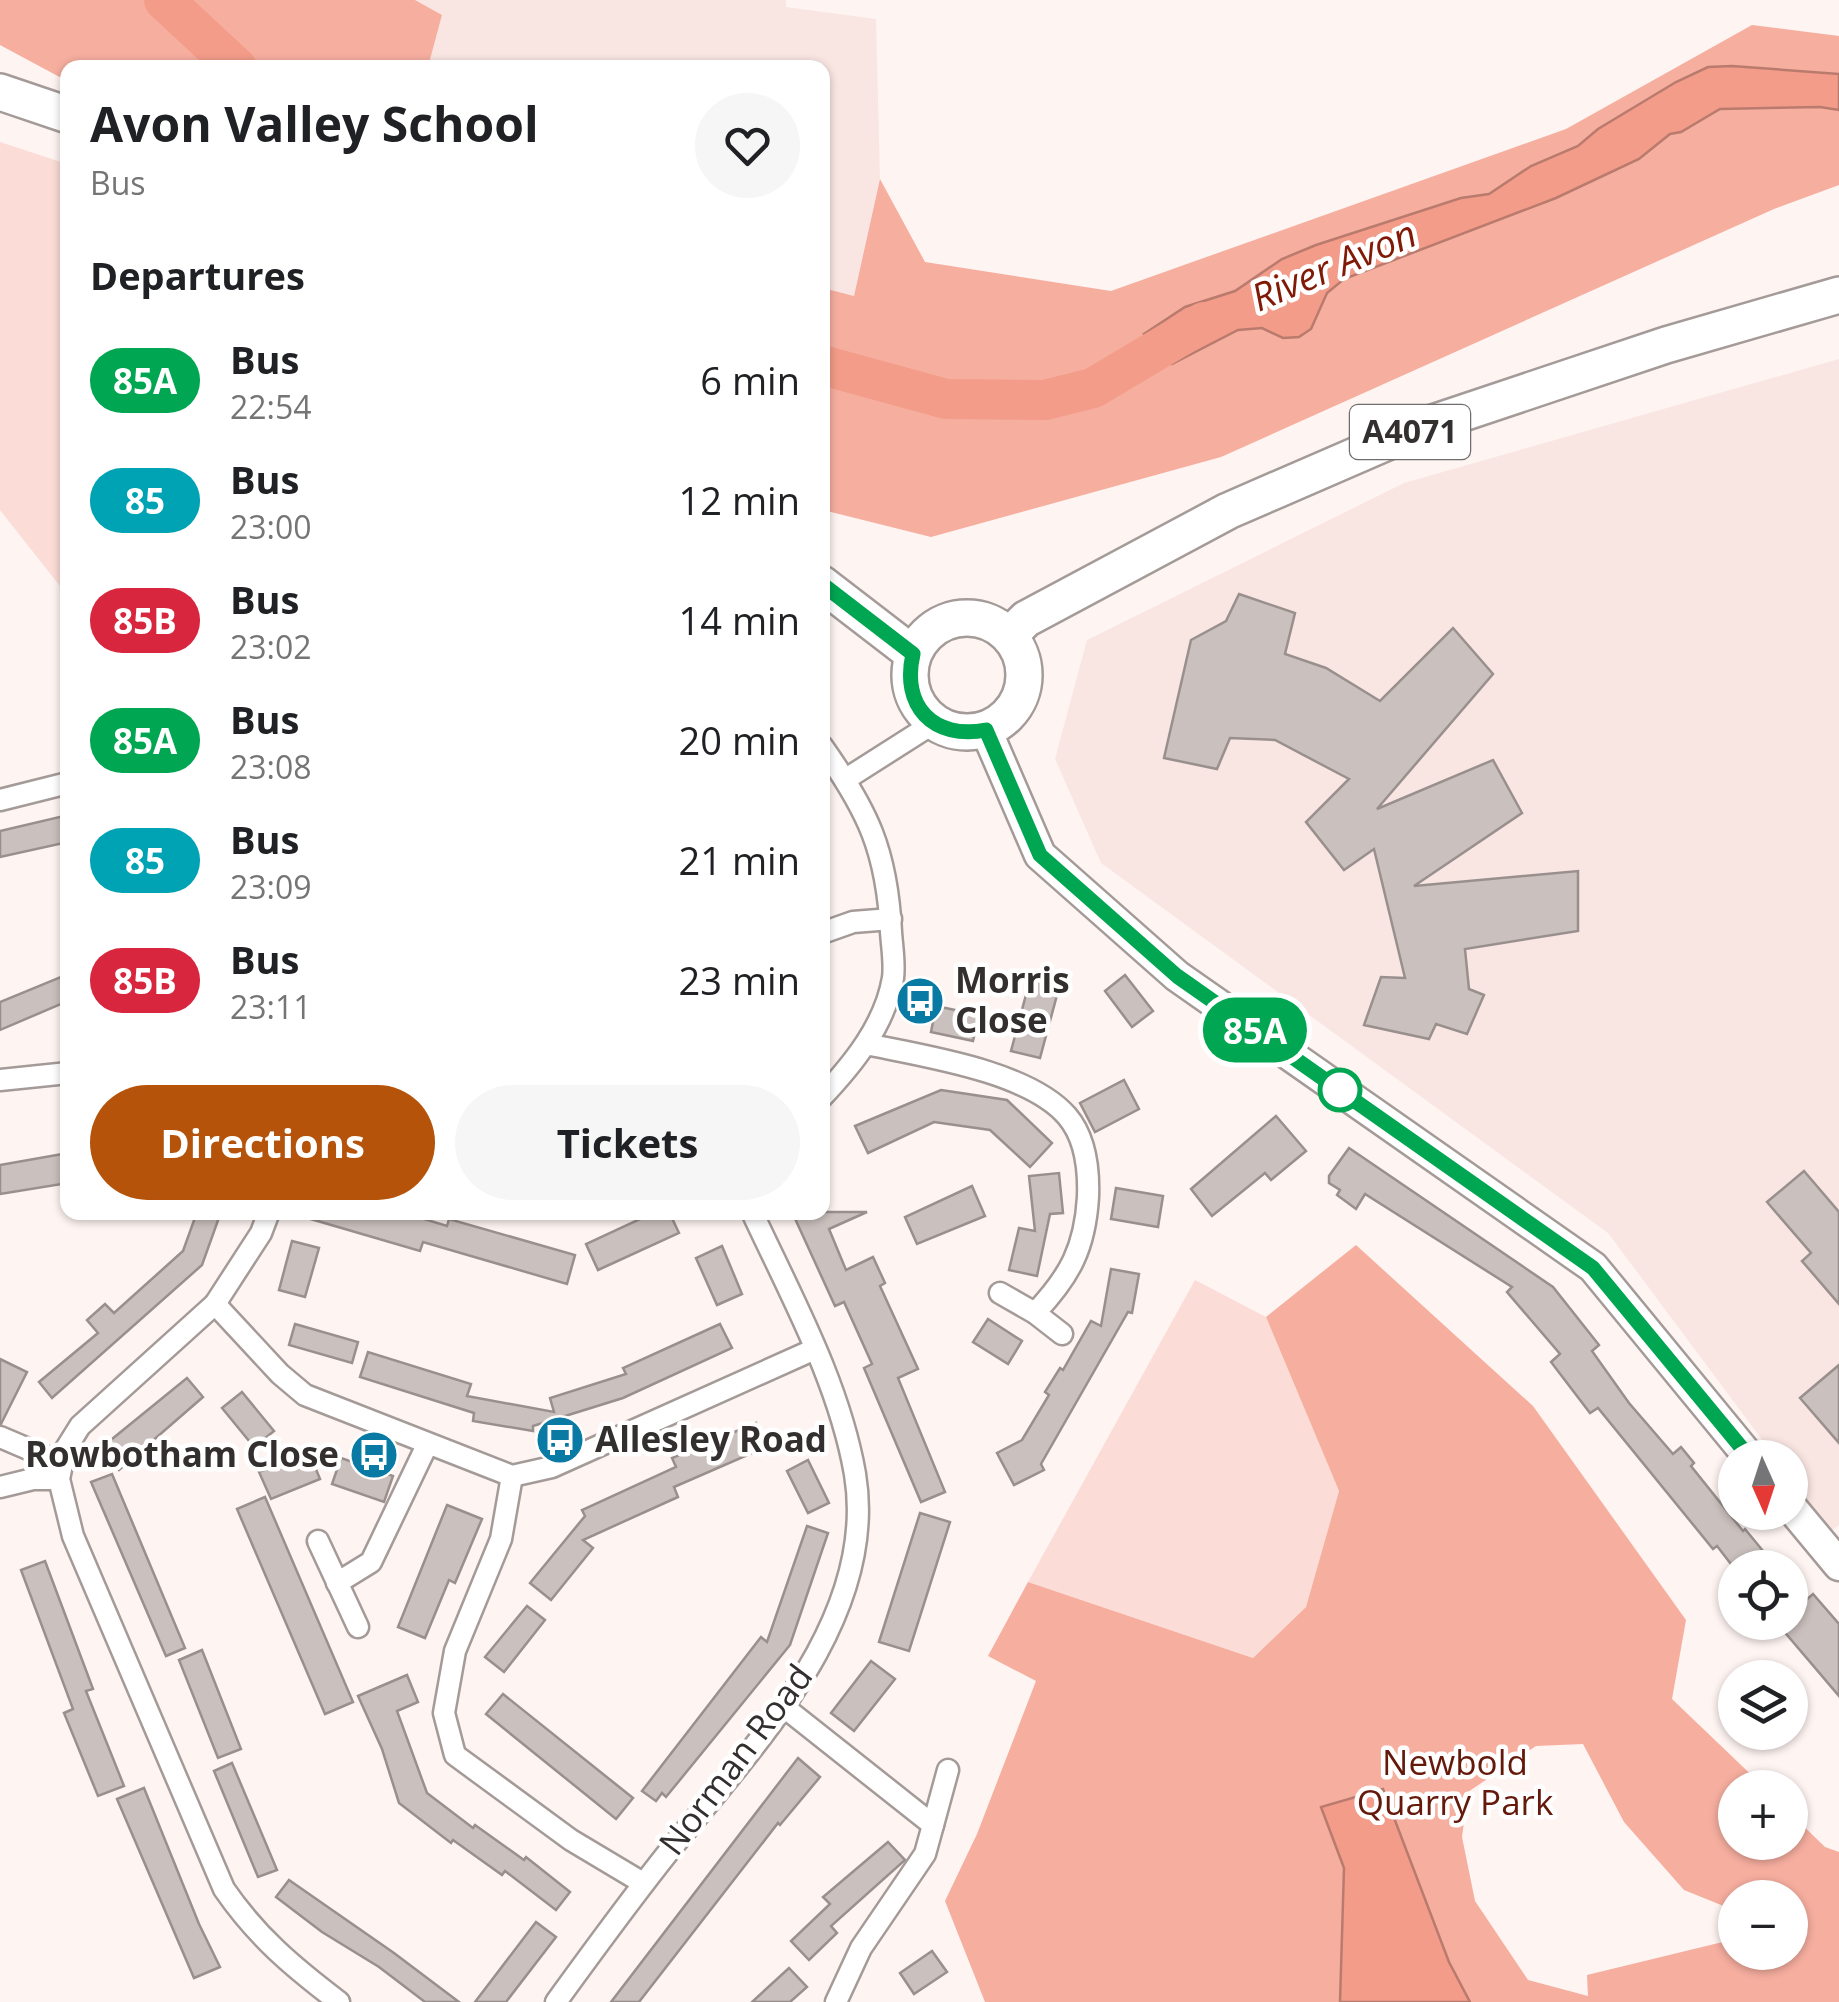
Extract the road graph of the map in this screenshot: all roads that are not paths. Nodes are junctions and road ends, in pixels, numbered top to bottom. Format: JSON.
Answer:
{"nodes":[{"id":1,"x":0,"y":92,"type":"edge"},
{"id":2,"x":60,"y":113,"type":"edge"},
{"id":3,"x":1839,"y":295,"type":"edge"},
{"id":4,"x":830,"y":590,"type":"edge"},
{"id":5,"x":1009,"y":636,"type":"junction"},
{"id":6,"x":913,"y":654,"type":"junction"},
{"id":7,"x":934,"y":723,"type":"junction"},
{"id":8,"x":986,"y":730,"type":"junction"},
{"id":9,"x":830,"y":757,"type":"edge"},
{"id":10,"x":846,"y":780,"type":"junction"},
{"id":11,"x":60,"y":785,"type":"edge"},
{"id":12,"x":0,"y":800,"type":"edge"},
{"id":13,"x":890,"y":920,"type":"junction"},
{"id":14,"x":830,"y":930,"type":"edge"},
{"id":15,"x":866,"y":1044,"type":"junction"},
{"id":16,"x":60,"y":1074,"type":"edge"},
{"id":17,"x":0,"y":1080,"type":"edge"},
{"id":18,"x":830,"y":1088,"type":"edge"},
{"id":19,"x":266,"y":1220,"type":"edge"},
{"id":20,"x":756,"y":1220,"type":"edge"},
{"id":21,"x":1000,"y":1294,"type":"dead end"},
{"id":22,"x":215,"y":1304,"type":"junction"},
{"id":23,"x":1035,"y":1313,"type":"junction"},
{"id":24,"x":1062,"y":1334,"type":"dead end"},
{"id":25,"x":815,"y":1349,"type":"junction"},
{"id":26,"x":0,"y":1437,"type":"edge"},
{"id":27,"x":1735,"y":1440,"type":"edge"},
{"id":28,"x":427,"y":1445,"type":"junction"},
{"id":29,"x":60,"y":1471,"type":"junction"},
{"id":30,"x":512,"y":1476,"type":"junction"},
{"id":31,"x":0,"y":1487,"type":"edge"},
{"id":32,"x":1808,"y":1528,"type":"edge"},
{"id":33,"x":318,"y":1541,"type":"dead end"},
{"id":34,"x":1839,"y":1565,"type":"edge"},
{"id":35,"x":336,"y":1583,"type":"junction"},
{"id":36,"x":358,"y":1627,"type":"dead end"},
{"id":37,"x":784,"y":1707,"type":"junction"},
{"id":38,"x":948,"y":1770,"type":"dead end"},
{"id":39,"x":934,"y":1825,"type":"junction"},
{"id":40,"x":643,"y":1884,"type":"junction"},
{"id":41,"x":339,"y":2002,"type":"edge"},
{"id":42,"x":556,"y":2002,"type":"edge"},
{"id":43,"x":836,"y":2002,"type":"edge"}],
"edges":[{"from":1,"to":2,"type":"highway"},
{"from":3,"to":5,"type":"highway","number":"A4071"},
{"from":4,"to":6,"type":"highway"},
{"from":5,"to":6,"type":"highway"},
{"from":5,"to":8,"type":"highway"},
{"from":6,"to":7,"type":"highway"},
{"from":7,"to":8,"type":"highway"},
{"from":7,"to":10,"type":"street"},
{"from":8,"to":27,"type":"main road"},
{"from":9,"to":10,"type":"street"},
{"from":10,"to":13,"type":"street"},
{"from":11,"to":12,"type":"street"},
{"from":13,"to":14,"type":"street"},
{"from":13,"to":15,"type":"street"},
{"from":15,"to":18,"type":"street"},
{"from":15,"to":23,"type":"street"},
{"from":16,"to":17,"type":"street"},
{"from":19,"to":22,"type":"street"},
{"from":20,"to":25,"type":"street","name":"Norman Road"},
{"from":21,"to":23,"type":"street"},
{"from":22,"to":28,"type":"street"},
{"from":22,"to":29,"type":"street"},
{"from":23,"to":24,"type":"street"},
{"from":25,"to":30,"type":"street"},
{"from":25,"to":37,"type":"street","name":"Norman Road"},
{"from":26,"to":29,"type":"street"},
{"from":28,"to":30,"type":"street"},
{"from":28,"to":35,"type":"street"},
{"from":29,"to":31,"type":"street"},
{"from":29,"to":41,"type":"street"},
{"from":30,"to":40,"type":"street"},
{"from":32,"to":34,"type":"main road"},
{"from":33,"to":35,"type":"street"},
{"from":35,"to":36,"type":"street"},
{"from":37,"to":39,"type":"street"},
{"from":37,"to":40,"type":"street","name":"Norman Road"},
{"from":38,"to":39,"type":"street"},
{"from":39,"to":43,"type":"street"},
{"from":40,"to":42,"type":"street","name":"Norman Road"}]}
